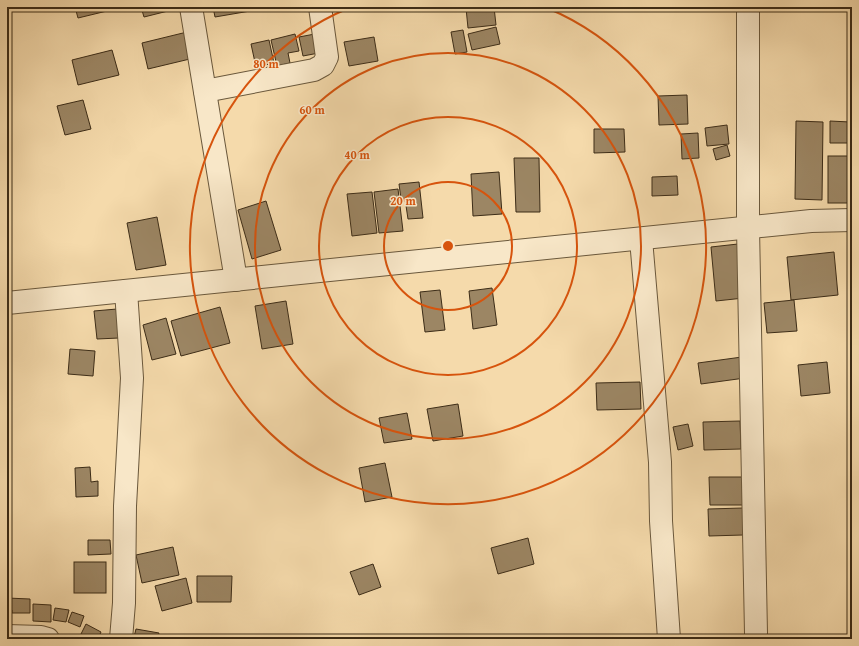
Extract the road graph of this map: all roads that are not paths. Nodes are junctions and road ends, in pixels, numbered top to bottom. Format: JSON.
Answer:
{"nodes":[{"id":1,"x":191,"y":7,"type":"edge"},
{"id":2,"x":320,"y":7,"type":"edge"},
{"id":3,"x":748,"y":7,"type":"edge"},
{"id":4,"x":205,"y":91,"type":"junction"},
{"id":5,"x":852,"y":220,"type":"edge"},
{"id":6,"x":748,"y":228,"type":"junction"},
{"id":7,"x":641,"y":239,"type":"junction"},
{"id":8,"x":236,"y":280,"type":"junction"},
{"id":9,"x":126,"y":291,"type":"junction"},
{"id":10,"x":7,"y":303,"type":"edge"},
{"id":11,"x":756,"y":633,"type":"dead end"},
{"id":12,"x":18,"y":637,"type":"edge"},
{"id":13,"x":48,"y":639,"type":"edge"},
{"id":14,"x":121,"y":639,"type":"edge"},
{"id":15,"x":669,"y":639,"type":"edge"}],
"edges":[{"from":1,"to":4,"type":"street"},
{"from":2,"to":4,"type":"street"},
{"from":3,"to":6,"type":"street"},
{"from":4,"to":8,"type":"street"},
{"from":5,"to":6,"type":"street"},
{"from":6,"to":7,"type":"street"},
{"from":6,"to":11,"type":"street"},
{"from":7,"to":8,"type":"street"},
{"from":7,"to":15,"type":"street"},
{"from":8,"to":9,"type":"street"},
{"from":9,"to":10,"type":"street"},
{"from":9,"to":14,"type":"street"},
{"from":12,"to":13,"type":"street"}]}
